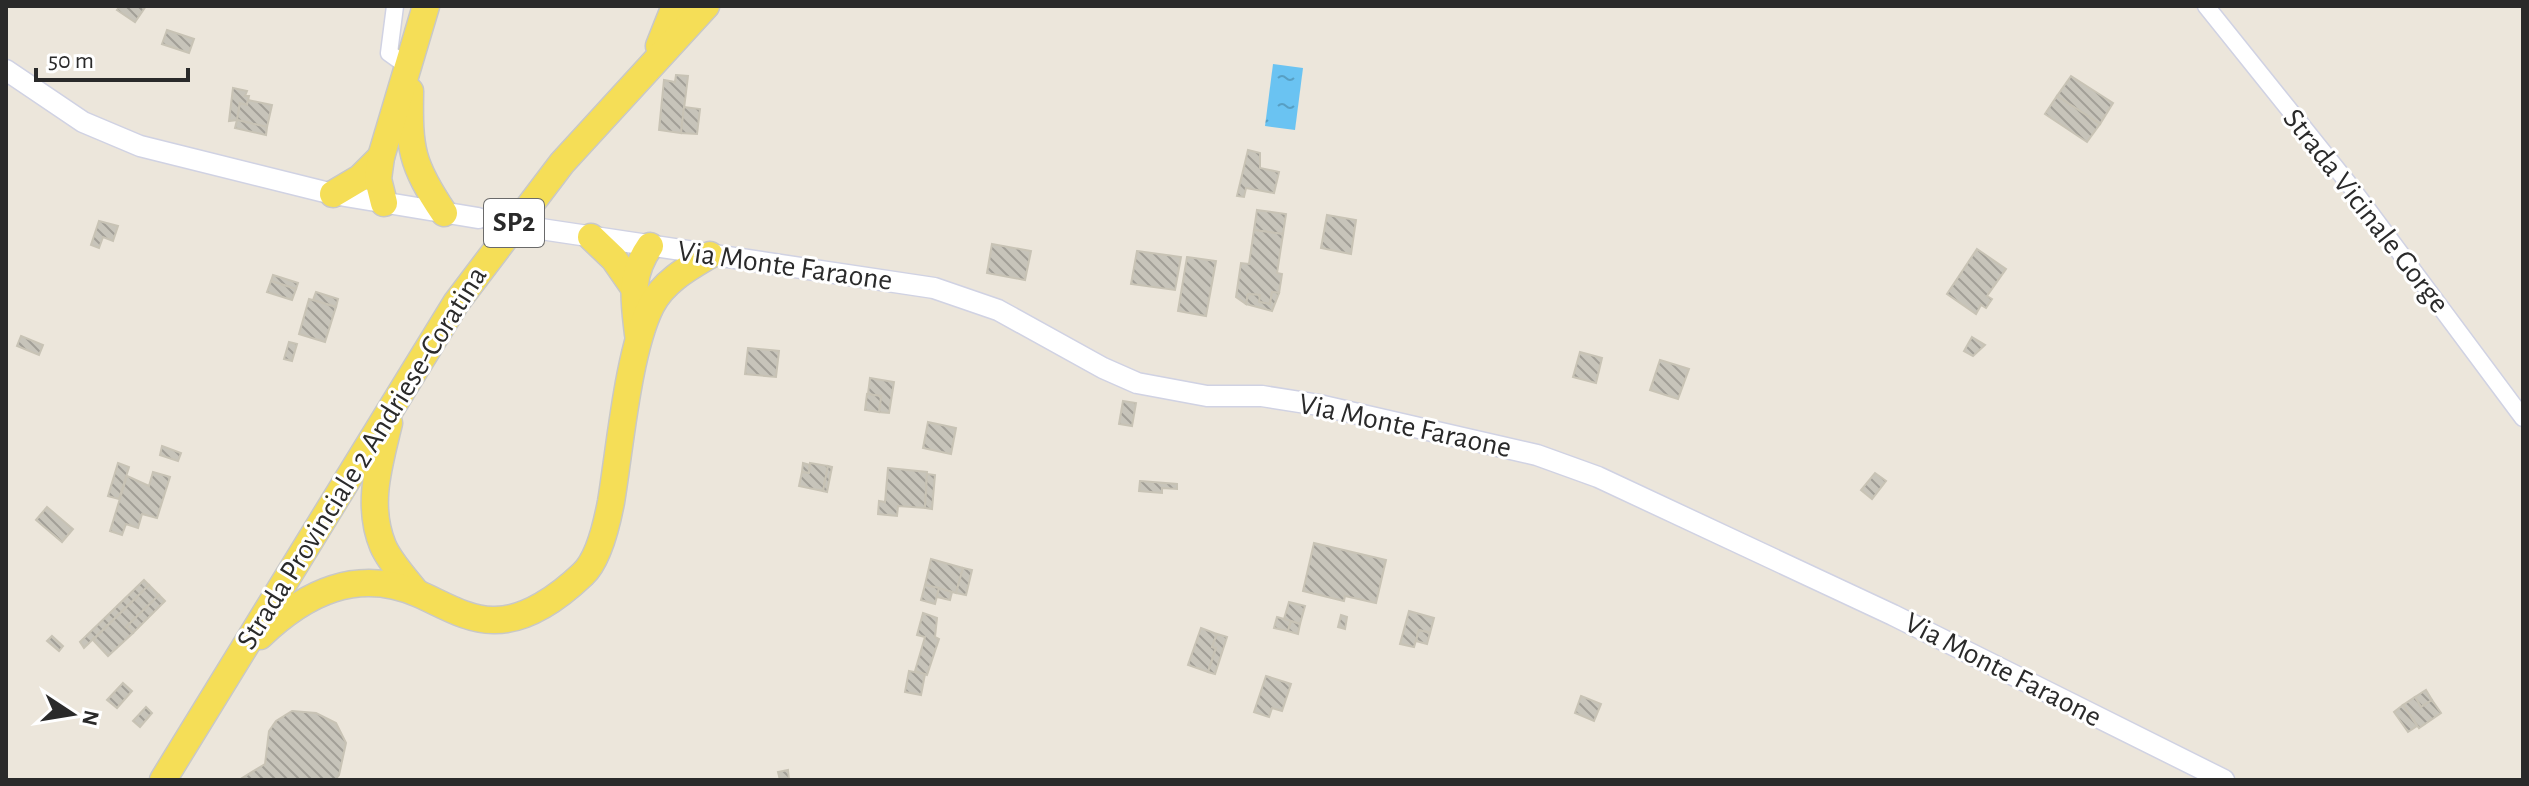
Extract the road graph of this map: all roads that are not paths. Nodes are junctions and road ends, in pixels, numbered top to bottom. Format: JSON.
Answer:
{"nodes":[{"id":1,"x":395,"y":6,"type":"edge"},
{"id":2,"x":426,"y":6,"type":"edge"},
{"id":3,"x":675,"y":6,"type":"edge"},
{"id":4,"x":706,"y":6,"type":"edge"},
{"id":5,"x":2206,"y":6,"type":"edge"},
{"id":6,"x":653,"y":60,"type":"junction"},
{"id":7,"x":410,"y":68,"type":"junction"},
{"id":8,"x":6,"y":70,"type":"edge"},
{"id":9,"x":409,"y":148,"type":"junction"},
{"id":10,"x":381,"y":157,"type":"junction"},
{"id":11,"x":333,"y":194,"type":"junction"},
{"id":12,"x":384,"y":203,"type":"junction"},
{"id":13,"x":444,"y":213,"type":"junction"},
{"id":14,"x":478,"y":218,"type":"tunnel mouth"},
{"id":15,"x":541,"y":229,"type":"tunnel mouth"},
{"id":16,"x":591,"y":237,"type":"junction"},
{"id":17,"x":650,"y":246,"type":"junction"},
{"id":18,"x":710,"y":255,"type":"junction"},
{"id":19,"x":632,"y":285,"type":"junction"},
{"id":20,"x":652,"y":304,"type":"junction"},
{"id":21,"x":639,"y":340,"type":"junction"},
{"id":22,"x":395,"y":400,"type":"junction"},
{"id":23,"x":2523,"y":418,"type":"edge"},
{"id":24,"x":416,"y":592,"type":"junction"},
{"id":25,"x":234,"y":660,"type":"junction"},
{"id":26,"x":163,"y":780,"type":"edge"},
{"id":27,"x":2224,"y":780,"type":"edge"}],
"edges":[{"from":1,"to":7,"type":"street"},
{"from":2,"to":7,"type":"main road"},
{"from":3,"to":6,"type":"main road"},
{"from":4,"to":6,"type":"main road","name":"Strada Provinciale 2 Andriese-Coratina","number":"SP2"},
{"from":5,"to":23,"type":"street","name":"Strada Vicinale Gorge"},
{"from":6,"to":22,"type":"main road","name":"Strada Provinciale 2 Andriese-Coratina","number":"SP2"},
{"from":7,"to":9,"type":"main road"},
{"from":7,"to":10,"type":"main road"},
{"from":8,"to":11,"type":"street"},
{"from":9,"to":12,"type":"main road"},
{"from":9,"to":13,"type":"main road"},
{"from":10,"to":11,"type":"main road"},
{"from":10,"to":12,"type":"main road"},
{"from":11,"to":12,"type":"street"},
{"from":12,"to":13,"type":"street"},
{"from":13,"to":14,"type":"street"},
{"from":15,"to":16,"type":"street","name":"Via Monte Faraone"},
{"from":16,"to":17,"type":"street","name":"Via Monte Faraone"},
{"from":16,"to":19,"type":"main road"},
{"from":17,"to":18,"type":"street","name":"Via Monte Faraone"},
{"from":17,"to":19,"type":"main road"},
{"from":17,"to":20,"type":"main road"},
{"from":18,"to":20,"type":"main road"},
{"from":18,"to":27,"type":"street","name":"Via Monte Faraone"},
{"from":19,"to":21,"type":"main road"},
{"from":20,"to":21,"type":"main road"},
{"from":21,"to":24,"type":"main road"},
{"from":22,"to":24,"type":"main road"},
{"from":22,"to":25,"type":"main road","name":"Strada Provinciale 2 Andriese-Coratina","number":"SP2"},
{"from":24,"to":25,"type":"main road"},
{"from":25,"to":26,"type":"main road","name":"Strada Provinciale 2 Andriese-Coratina","number":"SP2"}]}
